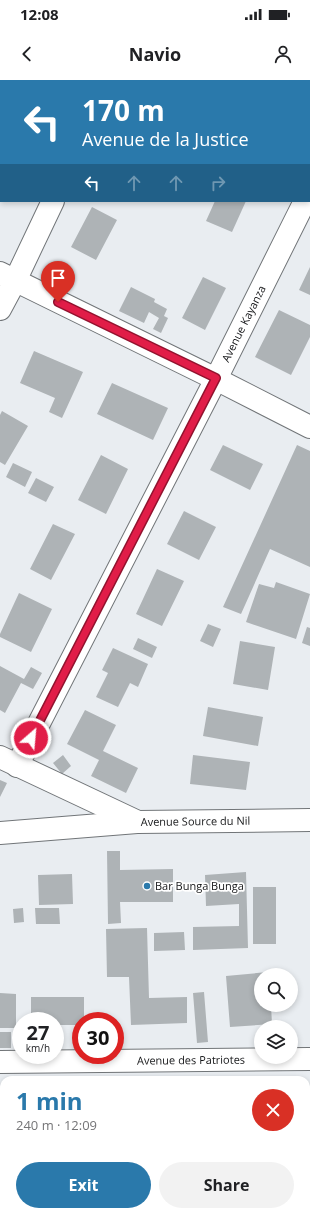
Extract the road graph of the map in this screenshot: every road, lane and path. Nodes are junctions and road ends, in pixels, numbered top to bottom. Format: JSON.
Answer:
{"nodes":[{"id":1,"x":52,"y":202,"type":"edge"},
{"id":2,"x":304,"y":202,"type":"edge"},
{"id":3,"x":8,"y":277,"type":"edge"},
{"id":4,"x":0,"y":309,"type":"edge"},
{"id":5,"x":216,"y":378,"type":"junction"},
{"id":6,"x":310,"y":427,"type":"edge"},
{"id":7,"x":8,"y":762,"type":"edge"},
{"id":8,"x":310,"y":820,"type":"edge"},
{"id":9,"x":138,"y":822,"type":"junction"},
{"id":10,"x":0,"y":833,"type":"edge"},
{"id":11,"x":310,"y":1059,"type":"edge"},
{"id":12,"x":0,"y":1062,"type":"edge"}],
"edges":[{"from":1,"to":3,"type":"street"},
{"from":2,"to":5,"type":"street","name":"Avenue Kayanza"},
{"from":3,"to":4,"type":"street"},
{"from":3,"to":5,"type":"street"},
{"from":5,"to":6,"type":"street"},
{"from":5,"to":7,"type":"street","name":"Avenue Kayanza"},
{"from":7,"to":9,"type":"street","name":"Avenue Source du Nil"},
{"from":8,"to":9,"type":"street","name":"Avenue Source du Nil"},
{"from":9,"to":10,"type":"street"},
{"from":11,"to":12,"type":"street","name":"Avenue des Patriotes"}]}
